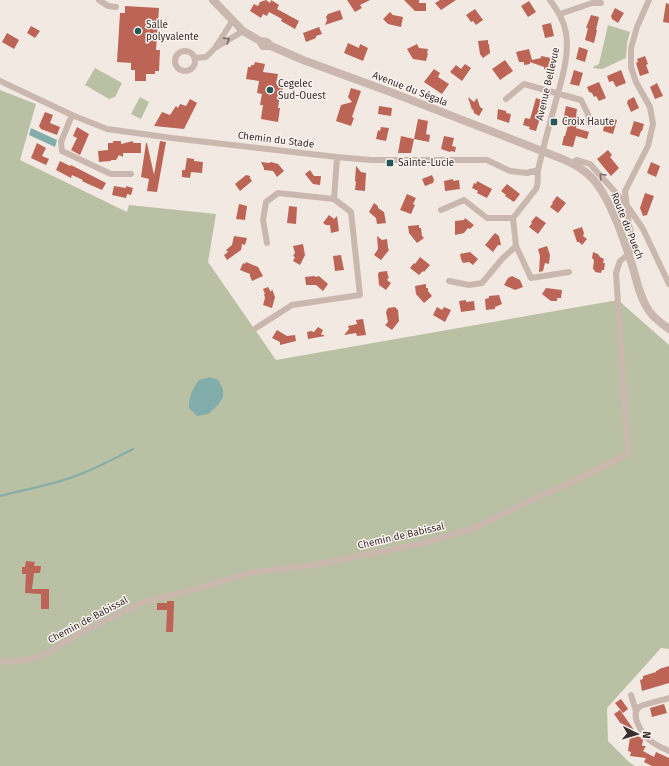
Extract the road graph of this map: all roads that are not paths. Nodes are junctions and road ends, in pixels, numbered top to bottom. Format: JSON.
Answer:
{"nodes":[{"id":1,"x":98,"y":0,"type":"edge"},
{"id":2,"x":213,"y":0,"type":"edge"},
{"id":3,"x":550,"y":0,"type":"edge"},
{"id":4,"x":649,"y":0,"type":"edge"},
{"id":5,"x":601,"y":3,"type":"dead end"},
{"id":6,"x":116,"y":7,"type":"dead end"},
{"id":7,"x":560,"y":14,"type":"junction"},
{"id":8,"x":233,"y":20,"type":"junction"},
{"id":9,"x":242,"y":30,"type":"junction"},
{"id":10,"x":215,"y":48,"type":"junction"},
{"id":11,"x":196,"y":58,"type":"dead end"},
{"id":12,"x":0,"y":81,"type":"edge"},
{"id":13,"x":558,"y":93,"type":"junction"},
{"id":14,"x":506,"y":99,"type":"dead end"},
{"id":15,"x":72,"y":115,"type":"junction"},
{"id":16,"x":588,"y":124,"type":"dead end"},
{"id":17,"x":542,"y":152,"type":"junction"},
{"id":18,"x":337,"y":158,"type":"junction"},
{"id":19,"x":572,"y":164,"type":"junction"},
{"id":20,"x":538,"y":170,"type":"junction"},
{"id":21,"x":132,"y":174,"type":"dead end"},
{"id":22,"x":334,"y":199,"type":"junction"},
{"id":23,"x":626,"y":204,"type":"junction"},
{"id":24,"x":441,"y":210,"type":"dead end"},
{"id":25,"x":513,"y":218,"type":"junction"},
{"id":26,"x":268,"y":243,"type":"dead end"},
{"id":27,"x":516,"y":246,"type":"junction"},
{"id":28,"x":629,"y":254,"type":"junction"},
{"id":29,"x":569,"y":272,"type":"dead end"},
{"id":30,"x":449,"y":281,"type":"dead end"},
{"id":31,"x":669,"y":284,"type":"edge"},
{"id":32,"x":256,"y":328,"type":"dead end"},
{"id":33,"x":669,"y":329,"type":"edge"},
{"id":34,"x":0,"y":662,"type":"edge"},
{"id":35,"x":631,"y":695,"type":"dead end"},
{"id":36,"x":669,"y":698,"type":"edge"},
{"id":37,"x":638,"y":708,"type":"junction"},
{"id":38,"x":669,"y":751,"type":"edge"}],
"edges":[{"from":1,"to":6,"type":"street"},
{"from":2,"to":8,"type":"street","name":"Avenue du Ségala"},
{"from":3,"to":7,"type":"street","name":"Avenue Bellevue"},
{"from":4,"to":23,"type":"street"},
{"from":5,"to":7,"type":"street"},
{"from":7,"to":13,"type":"street","name":"Avenue Bellevue"},
{"from":8,"to":9,"type":"street","name":"Avenue du Ségala"},
{"from":8,"to":10,"type":"street"},
{"from":10,"to":9,"type":"street","one_way":true},
{"from":9,"to":17,"type":"street","name":"Avenue du Ségala"},
{"from":10,"to":11,"type":"street"},
{"from":12,"to":15,"type":"street","name":"Chemin du Stade"},
{"from":13,"to":14,"type":"street"},
{"from":13,"to":16,"type":"street"},
{"from":13,"to":17,"type":"street","name":"Avenue Bellevue"},
{"from":15,"to":18,"type":"street","name":"Chemin du Stade"},
{"from":15,"to":21,"type":"street"},
{"from":17,"to":19,"type":"street","name":"Route du Puech"},
{"from":17,"to":20,"type":"street"},
{"from":18,"to":20,"type":"street","name":"Chemin du Stade"},
{"from":18,"to":22,"type":"street"},
{"from":23,"to":19,"type":"street","one_way":true},
{"from":19,"to":28,"type":"street","name":"Route du Puech"},
{"from":20,"to":25,"type":"street"},
{"from":22,"to":26,"type":"street"},
{"from":22,"to":32,"type":"street"},
{"from":23,"to":28,"type":"street"},
{"from":23,"to":31,"type":"street"},
{"from":24,"to":25,"type":"street"},
{"from":25,"to":27,"type":"street"},
{"from":27,"to":29,"type":"street"},
{"from":27,"to":30,"type":"street"},
{"from":28,"to":33,"type":"street","name":"Route du Puech"},
{"from":28,"to":34,"type":"street","name":"Chemin de Babissal"},
{"from":35,"to":37,"type":"street"},
{"from":36,"to":37,"type":"street"},
{"from":37,"to":38,"type":"street"}]}
